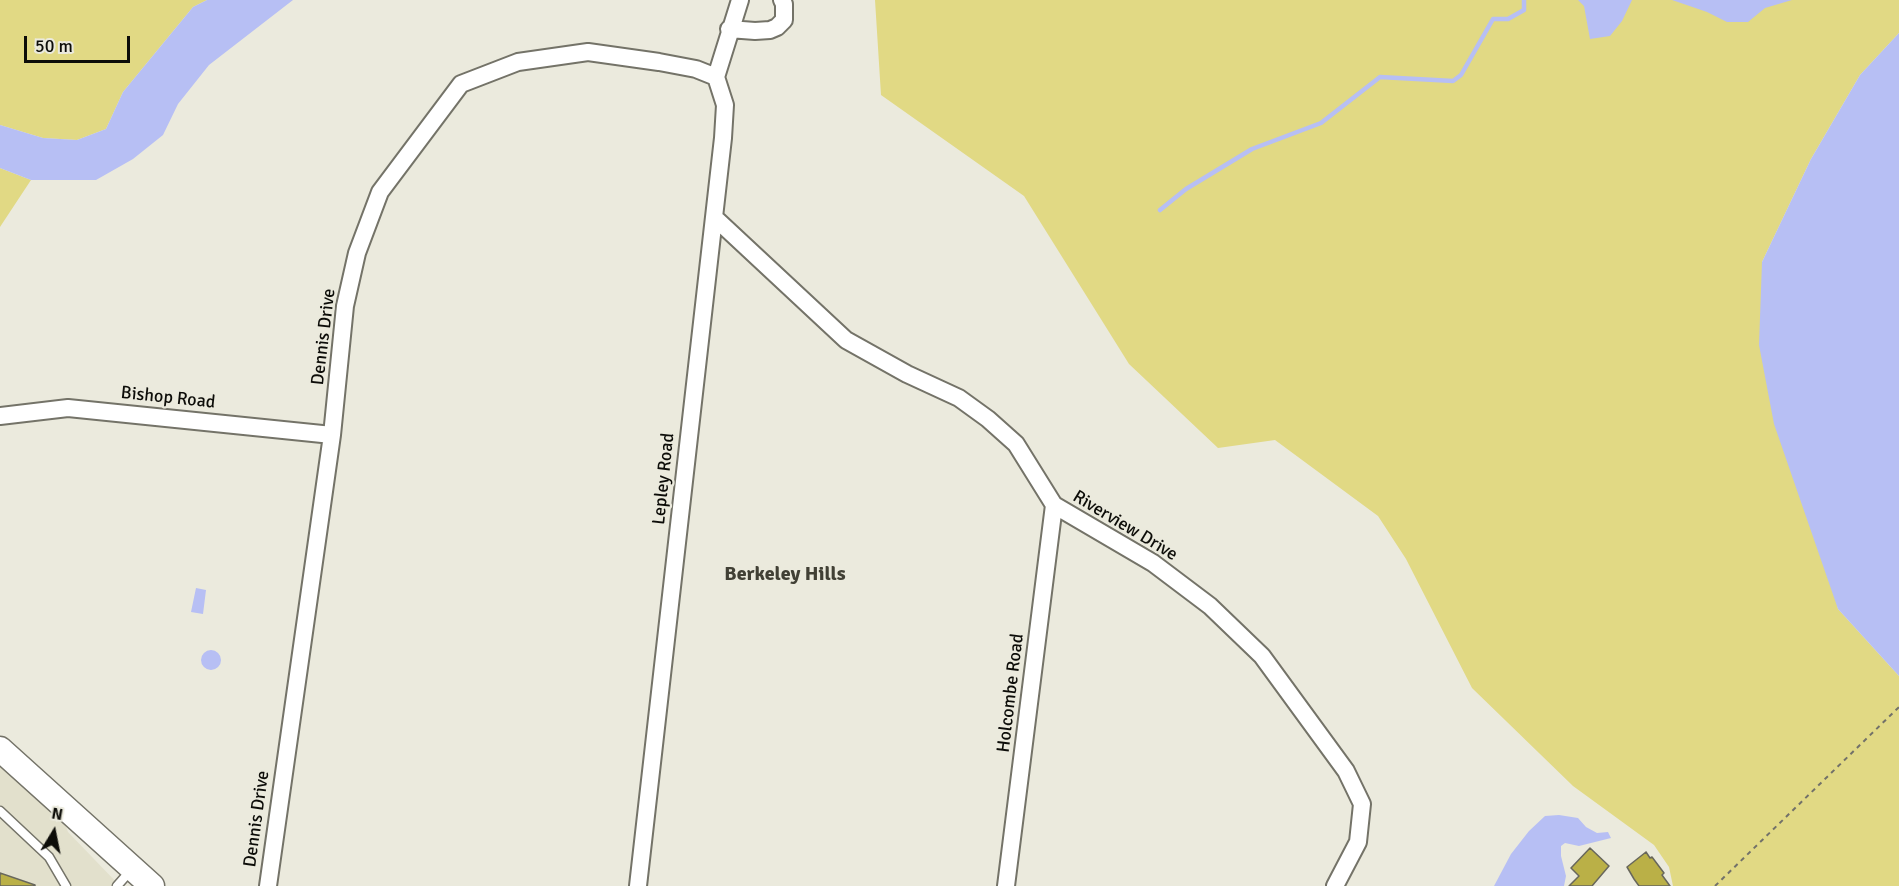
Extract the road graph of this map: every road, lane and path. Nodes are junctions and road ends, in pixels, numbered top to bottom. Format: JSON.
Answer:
{"nodes":[{"id":1,"x":740,"y":0,"type":"edge"},
{"id":2,"x":782,"y":0,"type":"edge"},
{"id":3,"x":729,"y":29,"type":"junction"},
{"id":4,"x":716,"y":77,"type":"junction"},
{"id":5,"x":714,"y":217,"type":"junction"},
{"id":6,"x":0,"y":416,"type":"edge"},
{"id":7,"x":332,"y":435,"type":"junction"},
{"id":8,"x":1054,"y":505,"type":"junction"},
{"id":9,"x":1899,"y":707,"type":"edge"},
{"id":10,"x":0,"y":749,"type":"edge"},
{"id":11,"x":0,"y":811,"type":"edge"},
{"id":12,"x":125,"y":877,"type":"edge"},
{"id":13,"x":66,"y":886,"type":"edge"},
{"id":14,"x":152,"y":886,"type":"edge"},
{"id":15,"x":268,"y":886,"type":"edge"},
{"id":16,"x":638,"y":886,"type":"edge"},
{"id":17,"x":1006,"y":886,"type":"edge"},
{"id":18,"x":1335,"y":886,"type":"edge"},
{"id":19,"x":1715,"y":886,"type":"edge"}],
"edges":[{"from":1,"to":3,"type":"street"},
{"from":2,"to":3,"type":"street"},
{"from":3,"to":4,"type":"street"},
{"from":4,"to":5,"type":"street","name":"Lepley Road"},
{"from":4,"to":7,"type":"street","name":"Dennis Drive"},
{"from":5,"to":8,"type":"street","name":"Riverview Drive"},
{"from":5,"to":16,"type":"street","name":"Lepley Road"},
{"from":6,"to":7,"type":"street","name":"Bishop Road"},
{"from":7,"to":15,"type":"street","name":"Dennis Drive"},
{"from":8,"to":17,"type":"street","name":"Holcombe Road"},
{"from":8,"to":18,"type":"street","name":"Riverview Drive"},
{"from":9,"to":19,"type":"path"},
{"from":10,"to":12,"type":"street"},
{"from":11,"to":13,"type":"lane"},
{"from":12,"to":14,"type":"street"}]}
